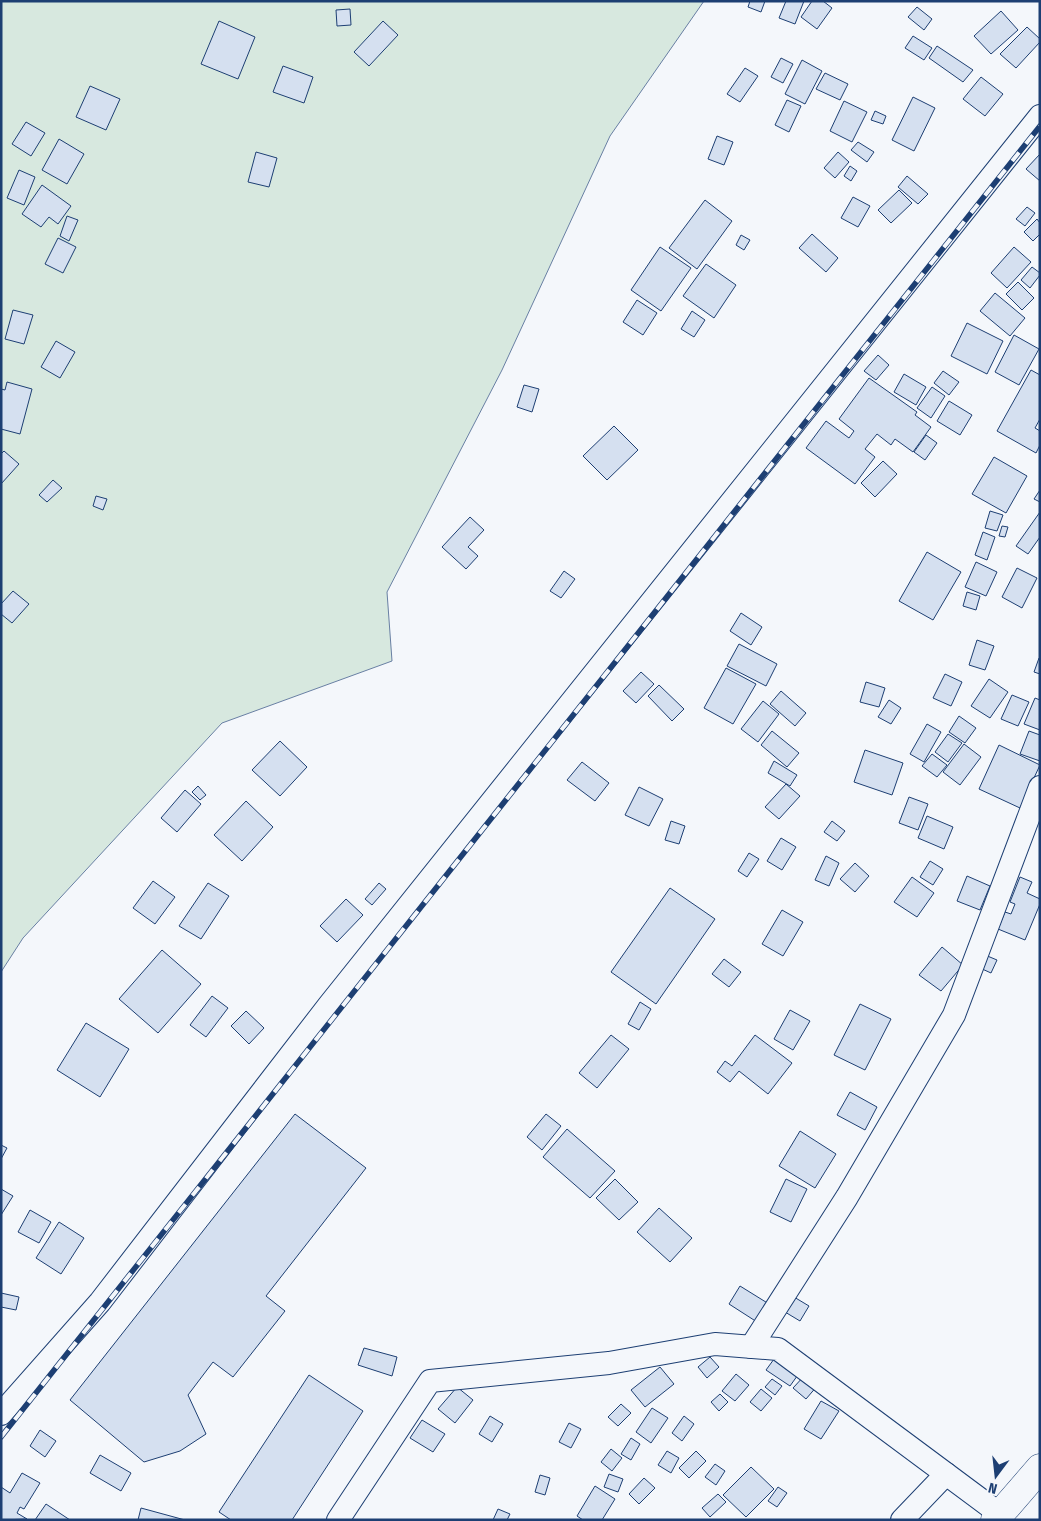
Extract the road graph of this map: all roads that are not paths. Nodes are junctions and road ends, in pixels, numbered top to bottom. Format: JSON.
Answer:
{"nodes":[{"id":1,"x":1040,"y":116,"type":"edge"},
{"id":2,"x":1040,"y":787,"type":"edge"},
{"id":3,"x":751,"y":1347,"type":"junction"},
{"id":4,"x":1,"y":1414,"type":"edge"},
{"id":5,"x":1040,"y":1468,"type":"edge"},
{"id":6,"x":946,"y":1474,"type":"junction"},
{"id":7,"x":997,"y":1517,"type":"edge"},
{"id":8,"x":338,"y":1520,"type":"edge"},
{"id":9,"x":902,"y":1520,"type":"edge"}],
"edges":[{"from":1,"to":4,"type":"street"},
{"from":2,"to":3,"type":"street"},
{"from":3,"to":6,"type":"street"},
{"from":3,"to":8,"type":"street"},
{"from":5,"to":7,"type":"main road"},
{"from":6,"to":7,"type":"street"},
{"from":6,"to":9,"type":"street"}]}
